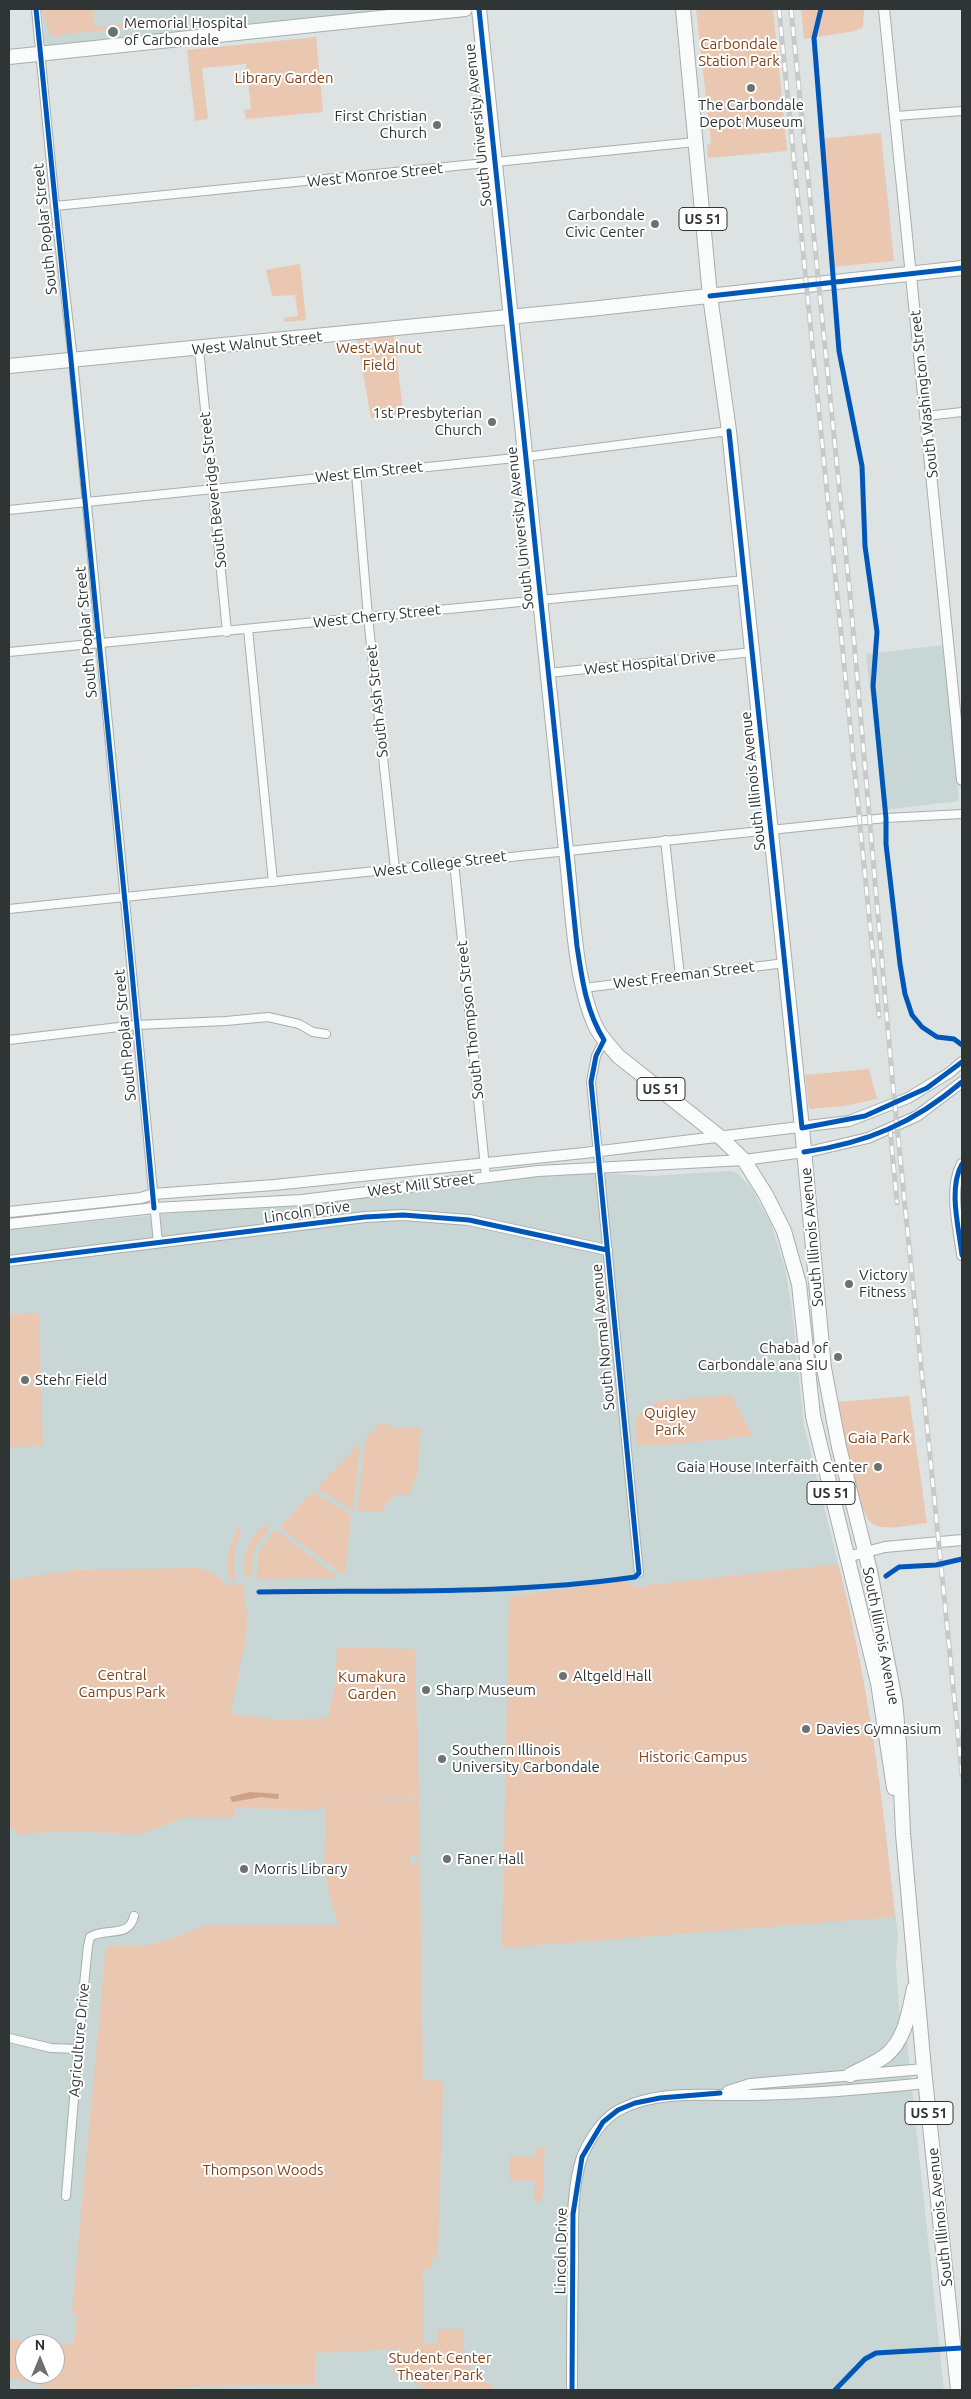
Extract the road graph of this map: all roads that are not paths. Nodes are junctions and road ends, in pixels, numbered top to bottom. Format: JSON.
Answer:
{"nodes":[{"id":1,"x":36,"y":9,"type":"edge"},
{"id":2,"x":465,"y":9,"type":"edge"},
{"id":3,"x":479,"y":9,"type":"edge"},
{"id":4,"x":683,"y":9,"type":"edge"},
{"id":5,"x":884,"y":9,"type":"edge"},
{"id":6,"x":40,"y":54,"type":"junction"},
{"id":7,"x":9,"y":57,"type":"edge"},
{"id":8,"x":962,"y":111,"type":"edge"},
{"id":9,"x":896,"y":116,"type":"junction"},
{"id":10,"x":696,"y":142,"type":"junction"},
{"id":11,"x":495,"y":163,"type":"junction"},
{"id":12,"x":55,"y":206,"type":"junction"},
{"id":13,"x":962,"y":268,"type":"edge"},
{"id":14,"x":911,"y":273,"type":"junction"},
{"id":15,"x":710,"y":296,"type":"junction"},
{"id":16,"x":511,"y":317,"type":"junction"},
{"id":17,"x":199,"y":349,"type":"junction"},
{"id":18,"x":72,"y":360,"type":"junction"},
{"id":19,"x":9,"y":366,"type":"edge"},
{"id":20,"x":962,"y":412,"type":"edge"},
{"id":21,"x":926,"y":416,"type":"junction"},
{"id":22,"x":729,"y":431,"type":"junction"},
{"id":23,"x":525,"y":457,"type":"junction"},
{"id":24,"x":356,"y":473,"type":"junction"},
{"id":25,"x":212,"y":488,"type":"junction"},
{"id":26,"x":86,"y":502,"type":"junction"},
{"id":27,"x":9,"y":510,"type":"edge"},
{"id":28,"x":745,"y":580,"type":"junction"},
{"id":29,"x":540,"y":599,"type":"junction"},
{"id":30,"x":368,"y":617,"type":"junction"},
{"id":31,"x":248,"y":630,"type":"junction"},
{"id":32,"x":227,"y":632,"type":"junction"},
{"id":33,"x":100,"y":644,"type":"junction"},
{"id":34,"x":9,"y":652,"type":"edge"},
{"id":35,"x":752,"y":652,"type":"junction"},
{"id":36,"x":548,"y":673,"type":"junction"},
{"id":37,"x":959,"y":697,"type":"edge"},
{"id":38,"x":962,"y":780,"type":"edge"},
{"id":39,"x":962,"y":814,"type":"edge"},
{"id":40,"x":771,"y":830,"type":"junction"},
{"id":41,"x":665,"y":840,"type":"junction"},
{"id":42,"x":566,"y":850,"type":"junction"},
{"id":43,"x":454,"y":862,"type":"junction"},
{"id":44,"x":395,"y":869,"type":"junction"},
{"id":45,"x":274,"y":882,"type":"junction"},
{"id":46,"x":124,"y":897,"type":"junction"},
{"id":47,"x":9,"y":909,"type":"edge"},
{"id":48,"x":785,"y":963,"type":"junction"},
{"id":49,"x":680,"y":976,"type":"junction"},
{"id":50,"x":584,"y":988,"type":"junction"},
{"id":51,"x":136,"y":1025,"type":"junction"},
{"id":52,"x":326,"y":1034,"type":"dead end"},
{"id":53,"x":9,"y":1040,"type":"edge"},
{"id":54,"x":604,"y":1040,"type":"junction"},
{"id":55,"x":962,"y":1062,"type":"edge"},
{"id":56,"x":962,"y":1082,"type":"edge"},
{"id":57,"x":958,"y":1089,"type":"edge"},
{"id":58,"x":802,"y":1128,"type":"junction"},
{"id":59,"x":720,"y":1137,"type":"junction"},
{"id":60,"x":597,"y":1152,"type":"junction"},
{"id":61,"x":804,"y":1152,"type":"junction"},
{"id":62,"x":744,"y":1160,"type":"junction"},
{"id":63,"x":485,"y":1163,"type":"junction"},
{"id":64,"x":962,"y":1164,"type":"edge"},
{"id":65,"x":599,"y":1167,"type":"junction"},
{"id":66,"x":486,"y":1177,"type":"junction"},
{"id":67,"x":153,"y":1194,"type":"junction"},
{"id":68,"x":154,"y":1208,"type":"junction"},
{"id":69,"x":9,"y":1212,"type":"edge"},
{"id":70,"x":9,"y":1224,"type":"edge"},
{"id":71,"x":158,"y":1242,"type":"junction"},
{"id":72,"x":608,"y":1250,"type":"junction"},
{"id":73,"x":962,"y":1255,"type":"edge"},
{"id":74,"x":9,"y":1261,"type":"edge"},
{"id":75,"x":962,"y":1540,"type":"edge"},
{"id":76,"x":865,"y":1552,"type":"junction"},
{"id":77,"x":847,"y":1557,"type":"junction"},
{"id":78,"x":639,"y":1573,"type":"dead end"},
{"id":79,"x":903,"y":1834,"type":"junction"},
{"id":80,"x":134,"y":1916,"type":"dead end"},
{"id":81,"x":917,"y":1970,"type":"junction"},
{"id":82,"x":9,"y":2038,"type":"edge"},
{"id":83,"x":77,"y":2049,"type":"junction"},
{"id":84,"x":850,"y":2075,"type":"junction"},
{"id":85,"x":925,"y":2076,"type":"junction"},
{"id":86,"x":720,"y":2093,"type":"junction"},
{"id":87,"x":66,"y":2196,"type":"dead end"},
{"id":88,"x":572,"y":2390,"type":"edge"},
{"id":89,"x":958,"y":2390,"type":"edge"}],
"edges":[{"from":1,"to":6,"type":"street","name":"South Poplar Street"},
{"from":2,"to":6,"type":"highway"},
{"from":3,"to":11,"type":"highway","name":"South University Avenue","number":"US 51"},
{"from":4,"to":10,"type":"highway","name":"South Illinois Avenue","number":"US 51"},
{"from":5,"to":9,"type":"street","name":"South Washington Street"},
{"from":6,"to":7,"type":"highway"},
{"from":6,"to":12,"type":"street","name":"South Poplar Street"},
{"from":8,"to":9,"type":"street"},
{"from":9,"to":14,"type":"street","name":"South Washington Street"},
{"from":10,"to":11,"type":"street","name":"West Monroe Street"},
{"from":10,"to":15,"type":"highway","name":"South Illinois Avenue","number":"US 51"},
{"from":11,"to":12,"type":"street","name":"West Monroe Street"},
{"from":11,"to":16,"type":"highway","name":"South University Avenue","number":"US 51"},
{"from":12,"to":18,"type":"street","name":"South Poplar Street"},
{"from":13,"to":14,"type":"highway","name":"West Walnut Street"},
{"from":14,"to":15,"type":"highway","name":"West Walnut Street"},
{"from":14,"to":21,"type":"street","name":"South Washington Street"},
{"from":15,"to":16,"type":"highway","name":"West Walnut Street"},
{"from":15,"to":22,"type":"highway","name":"South Illinois Avenue","number":"US 51"},
{"from":16,"to":17,"type":"highway","name":"West Walnut Street"},
{"from":16,"to":23,"type":"highway","name":"South University Avenue","number":"US 51"},
{"from":17,"to":18,"type":"highway","name":"West Walnut Street"},
{"from":17,"to":25,"type":"street","name":"South Beveridge Street"},
{"from":18,"to":19,"type":"highway","name":"West Walnut Street"},
{"from":18,"to":26,"type":"street","name":"South Poplar Street"},
{"from":20,"to":21,"type":"street"},
{"from":21,"to":37,"type":"street","name":"South Washington Street"},
{"from":22,"to":23,"type":"street","name":"West Elm Street"},
{"from":22,"to":28,"type":"highway","name":"South Illinois Avenue","number":"US 51"},
{"from":23,"to":24,"type":"street","name":"West Elm Street"},
{"from":23,"to":29,"type":"highway","name":"South University Avenue","number":"US 51"},
{"from":24,"to":25,"type":"street","name":"West Elm Street"},
{"from":24,"to":30,"type":"street","name":"South Ash Street"},
{"from":25,"to":26,"type":"street","name":"West Elm Street"},
{"from":25,"to":32,"type":"street","name":"South Beveridge Street"},
{"from":26,"to":27,"type":"street","name":"West Elm Street"},
{"from":26,"to":33,"type":"street","name":"South Poplar Street"},
{"from":28,"to":29,"type":"street","name":"West Cherry Street"},
{"from":28,"to":35,"type":"highway","name":"South Illinois Avenue","number":"US 51"},
{"from":29,"to":30,"type":"street","name":"West Cherry Street"},
{"from":29,"to":36,"type":"highway","name":"South University Avenue","number":"US 51"},
{"from":30,"to":31,"type":"street","name":"West Cherry Street"},
{"from":30,"to":44,"type":"street","name":"South Ash Street"},
{"from":31,"to":32,"type":"street","name":"West Cherry Street"},
{"from":31,"to":45,"type":"street"},
{"from":32,"to":33,"type":"street","name":"West Cherry Street"},
{"from":33,"to":34,"type":"street","name":"West Cherry Street"},
{"from":33,"to":46,"type":"street","name":"South Poplar Street"},
{"from":35,"to":36,"type":"street","name":"West Hospital Drive"},
{"from":35,"to":40,"type":"highway","name":"South Illinois Avenue","number":"US 51"},
{"from":36,"to":42,"type":"highway","name":"South University Avenue","number":"US 51"},
{"from":37,"to":38,"type":"street","name":"South Washington Street"},
{"from":39,"to":40,"type":"street","name":"West College Street"},
{"from":40,"to":41,"type":"street","name":"West College Street"},
{"from":40,"to":48,"type":"highway","name":"South Illinois Avenue","number":"US 51"},
{"from":41,"to":42,"type":"street","name":"West College Street"},
{"from":41,"to":49,"type":"street"},
{"from":42,"to":43,"type":"street","name":"West College Street"},
{"from":42,"to":50,"type":"highway","name":"South University Avenue","number":"US 51"},
{"from":43,"to":44,"type":"street","name":"West College Street"},
{"from":43,"to":63,"type":"street","name":"South Thompson Street"},
{"from":44,"to":45,"type":"street","name":"West College Street"},
{"from":45,"to":46,"type":"street","name":"West College Street"},
{"from":46,"to":47,"type":"street","name":"West College Street"},
{"from":46,"to":51,"type":"street","name":"South Poplar Street"},
{"from":48,"to":49,"type":"street","name":"West Freeman Street"},
{"from":48,"to":58,"type":"highway","name":"South Illinois Avenue","number":"US 51"},
{"from":49,"to":50,"type":"street","name":"West Freeman Street"},
{"from":50,"to":54,"type":"highway","name":"South University Avenue","number":"US 51"},
{"from":51,"to":52,"type":"street"},
{"from":51,"to":53,"type":"street"},
{"from":51,"to":67,"type":"street","name":"South Poplar Street"},
{"from":54,"to":59,"type":"highway","name":"South Illinois Avenue","number":"US 51"},
{"from":54,"to":60,"type":"street","name":"South Normal Avenue"},
{"from":55,"to":58,"type":"street","name":"West Mill Street"},
{"from":56,"to":57,"type":"street","name":"West Mill Street"},
{"from":57,"to":61,"type":"street","name":"West Mill Street"},
{"from":58,"to":59,"type":"street","name":"West Mill Street"},
{"from":58,"to":61,"type":"highway","name":"South Illinois Avenue","number":"US 51"},
{"from":59,"to":60,"type":"street","name":"West Mill Street"},
{"from":59,"to":62,"type":"highway","name":"South Illinois Avenue","number":"US 51"},
{"from":60,"to":63,"type":"street","name":"West Mill Street"},
{"from":60,"to":65,"type":"street","name":"South Normal Avenue"},
{"from":61,"to":62,"type":"street","name":"West Mill Street"},
{"from":61,"to":76,"type":"highway","name":"South Illinois Avenue","number":"US 51"},
{"from":62,"to":65,"type":"street","name":"West Mill Street"},
{"from":62,"to":77,"type":"highway","name":"South Illinois Avenue","number":"US 51"},
{"from":63,"to":66,"type":"street","name":"South Thompson Street"},
{"from":63,"to":67,"type":"street","name":"West Mill Street"},
{"from":64,"to":73,"type":"street"},
{"from":65,"to":66,"type":"street","name":"West Mill Street"},
{"from":65,"to":72,"type":"street","name":"South Normal Avenue"},
{"from":66,"to":68,"type":"street","name":"West Mill Street"},
{"from":67,"to":68,"type":"street","name":"South Poplar Street"},
{"from":67,"to":69,"type":"street","name":"West Mill Street"},
{"from":68,"to":70,"type":"street","name":"West Mill Street"},
{"from":68,"to":71,"type":"street","name":"South Poplar Street"},
{"from":71,"to":72,"type":"street","name":"Lincoln Drive"},
{"from":71,"to":74,"type":"street","name":"Lincoln Drive"},
{"from":72,"to":78,"type":"street","name":"South Normal Avenue"},
{"from":75,"to":76,"type":"street"},
{"from":76,"to":77,"type":"street"},
{"from":76,"to":79,"type":"highway","name":"South Illinois Avenue","number":"US 51"},
{"from":77,"to":79,"type":"highway","name":"South Illinois Avenue","number":"US 51"},
{"from":79,"to":81,"type":"highway","name":"South Illinois Avenue","number":"US 51"},
{"from":80,"to":83,"type":"street","name":"Agriculture Drive"},
{"from":81,"to":84,"type":"highway"},
{"from":81,"to":85,"type":"highway","name":"South Illinois Avenue","number":"US 51"},
{"from":82,"to":83,"type":"street"},
{"from":83,"to":87,"type":"street","name":"Agriculture Drive"},
{"from":84,"to":85,"type":"street"},
{"from":84,"to":86,"type":"street"},
{"from":85,"to":86,"type":"street","name":"Lincoln Drive"},
{"from":85,"to":89,"type":"highway","name":"South Illinois Avenue","number":"US 51"},
{"from":86,"to":88,"type":"street","name":"Lincoln Drive"}]}
